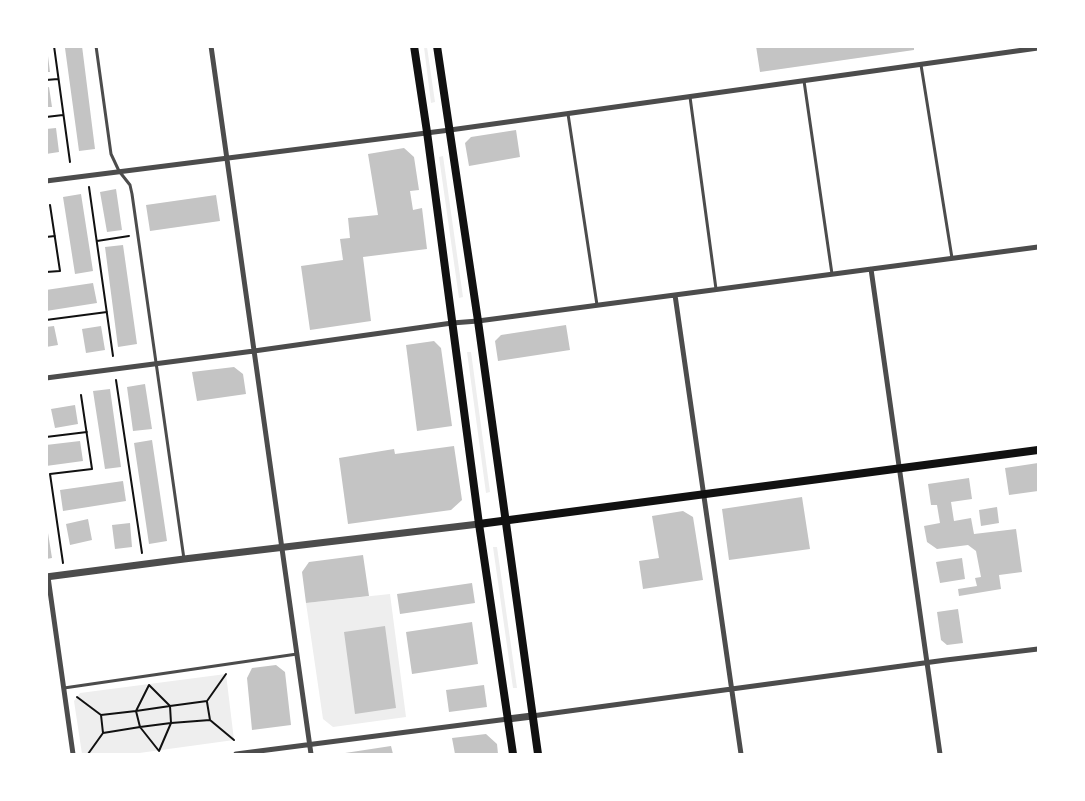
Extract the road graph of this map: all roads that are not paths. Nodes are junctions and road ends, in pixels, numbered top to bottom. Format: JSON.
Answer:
{"nodes":[{"id":1,"x":96,"y":46,"type":"edge"},
{"id":2,"x":211,"y":46,"type":"edge"},
{"id":3,"x":414,"y":46,"type":"edge"},
{"id":4,"x":436,"y":46,"type":"edge"},
{"id":5,"x":1038,"y":48,"type":"edge"},
{"id":6,"x":921,"y":64,"type":"junction"},
{"id":7,"x":804,"y":81,"type":"junction"},
{"id":8,"x":690,"y":97,"type":"junction"},
{"id":9,"x":568,"y":114,"type":"junction"},
{"id":10,"x":450,"y":130,"type":"junction"},
{"id":11,"x":427,"y":132,"type":"junction"},
{"id":12,"x":226,"y":158,"type":"junction"},
{"id":13,"x":119,"y":171,"type":"junction"},
{"id":14,"x":46,"y":181,"type":"edge"},
{"id":15,"x":1038,"y":247,"type":"edge"},
{"id":16,"x":952,"y":258,"type":"junction"},
{"id":17,"x":871,"y":269,"type":"junction"},
{"id":18,"x":832,"y":274,"type":"junction"},
{"id":19,"x":716,"y":289,"type":"junction"},
{"id":20,"x":675,"y":295,"type":"junction"},
{"id":21,"x":597,"y":305,"type":"junction"},
{"id":22,"x":478,"y":321,"type":"junction"},
{"id":23,"x":452,"y":323,"type":"junction"},
{"id":24,"x":254,"y":351,"type":"junction"},
{"id":25,"x":157,"y":363,"type":"junction"},
{"id":26,"x":46,"y":378,"type":"edge"},
{"id":27,"x":1038,"y":450,"type":"edge"},
{"id":28,"x":898,"y":468,"type":"junction"},
{"id":29,"x":703,"y":494,"type":"junction"},
{"id":30,"x":506,"y":521,"type":"junction"},
{"id":31,"x":479,"y":524,"type":"junction"},
{"id":32,"x":282,"y":548,"type":"junction"},
{"id":33,"x":184,"y":559,"type":"junction"},
{"id":34,"x":47,"y":577,"type":"edge"},
{"id":35,"x":1038,"y":649,"type":"edge"},
{"id":36,"x":297,"y":654,"type":"junction"},
{"id":37,"x":927,"y":663,"type":"junction"},
{"id":38,"x":64,"y":688,"type":"junction"},
{"id":39,"x":732,"y":689,"type":"junction"},
{"id":40,"x":532,"y":716,"type":"junction"},
{"id":41,"x":508,"y":718,"type":"junction"},
{"id":42,"x":309,"y":745,"type":"junction"},
{"id":43,"x":253,"y":753,"type":"edge"},
{"id":44,"x":73,"y":754,"type":"edge"},
{"id":45,"x":236,"y":754,"type":"edge"},
{"id":46,"x":310,"y":754,"type":"edge"},
{"id":47,"x":513,"y":754,"type":"edge"},
{"id":48,"x":538,"y":754,"type":"edge"},
{"id":49,"x":741,"y":754,"type":"edge"},
{"id":50,"x":940,"y":754,"type":"edge"}],
"edges":[{"from":1,"to":13,"type":"lane"},
{"from":2,"to":12,"type":"street"},
{"from":3,"to":11,"type":"main road"},
{"from":4,"to":10,"type":"main road"},
{"from":5,"to":6,"type":"street"},
{"from":6,"to":7,"type":"street"},
{"from":6,"to":16,"type":"lane"},
{"from":7,"to":8,"type":"street"},
{"from":7,"to":18,"type":"lane"},
{"from":8,"to":9,"type":"street"},
{"from":8,"to":19,"type":"lane"},
{"from":9,"to":10,"type":"street"},
{"from":9,"to":21,"type":"lane"},
{"from":10,"to":11,"type":"street"},
{"from":10,"to":22,"type":"main road"},
{"from":11,"to":12,"type":"street"},
{"from":11,"to":23,"type":"main road"},
{"from":12,"to":13,"type":"street"},
{"from":12,"to":24,"type":"street"},
{"from":13,"to":14,"type":"street"},
{"from":13,"to":25,"type":"lane"},
{"from":15,"to":16,"type":"street"},
{"from":16,"to":17,"type":"street"},
{"from":17,"to":18,"type":"street"},
{"from":17,"to":28,"type":"street"},
{"from":18,"to":19,"type":"street"},
{"from":19,"to":20,"type":"street"},
{"from":20,"to":21,"type":"street"},
{"from":20,"to":29,"type":"street"},
{"from":21,"to":22,"type":"street"},
{"from":22,"to":23,"type":"street"},
{"from":22,"to":30,"type":"main road"},
{"from":23,"to":24,"type":"street"},
{"from":23,"to":31,"type":"main road"},
{"from":24,"to":25,"type":"street"},
{"from":24,"to":32,"type":"street"},
{"from":25,"to":26,"type":"street"},
{"from":25,"to":33,"type":"lane"},
{"from":27,"to":28,"type":"main road"},
{"from":28,"to":29,"type":"main road"},
{"from":28,"to":37,"type":"street"},
{"from":29,"to":30,"type":"main road"},
{"from":29,"to":39,"type":"street"},
{"from":30,"to":31,"type":"main road"},
{"from":30,"to":40,"type":"main road"},
{"from":31,"to":32,"type":"street"},
{"from":31,"to":41,"type":"main road"},
{"from":32,"to":33,"type":"street"},
{"from":32,"to":36,"type":"street"},
{"from":33,"to":34,"type":"street"},
{"from":34,"to":38,"type":"street"},
{"from":35,"to":37,"type":"street"},
{"from":36,"to":38,"type":"lane"},
{"from":36,"to":42,"type":"street"},
{"from":37,"to":39,"type":"street"},
{"from":37,"to":50,"type":"street"},
{"from":38,"to":44,"type":"street"},
{"from":39,"to":40,"type":"street"},
{"from":39,"to":49,"type":"street"},
{"from":40,"to":41,"type":"street"},
{"from":40,"to":48,"type":"main road"},
{"from":41,"to":42,"type":"street"},
{"from":41,"to":47,"type":"main road"},
{"from":42,"to":43,"type":"street"},
{"from":42,"to":46,"type":"street"},
{"from":43,"to":45,"type":"street"}]}
